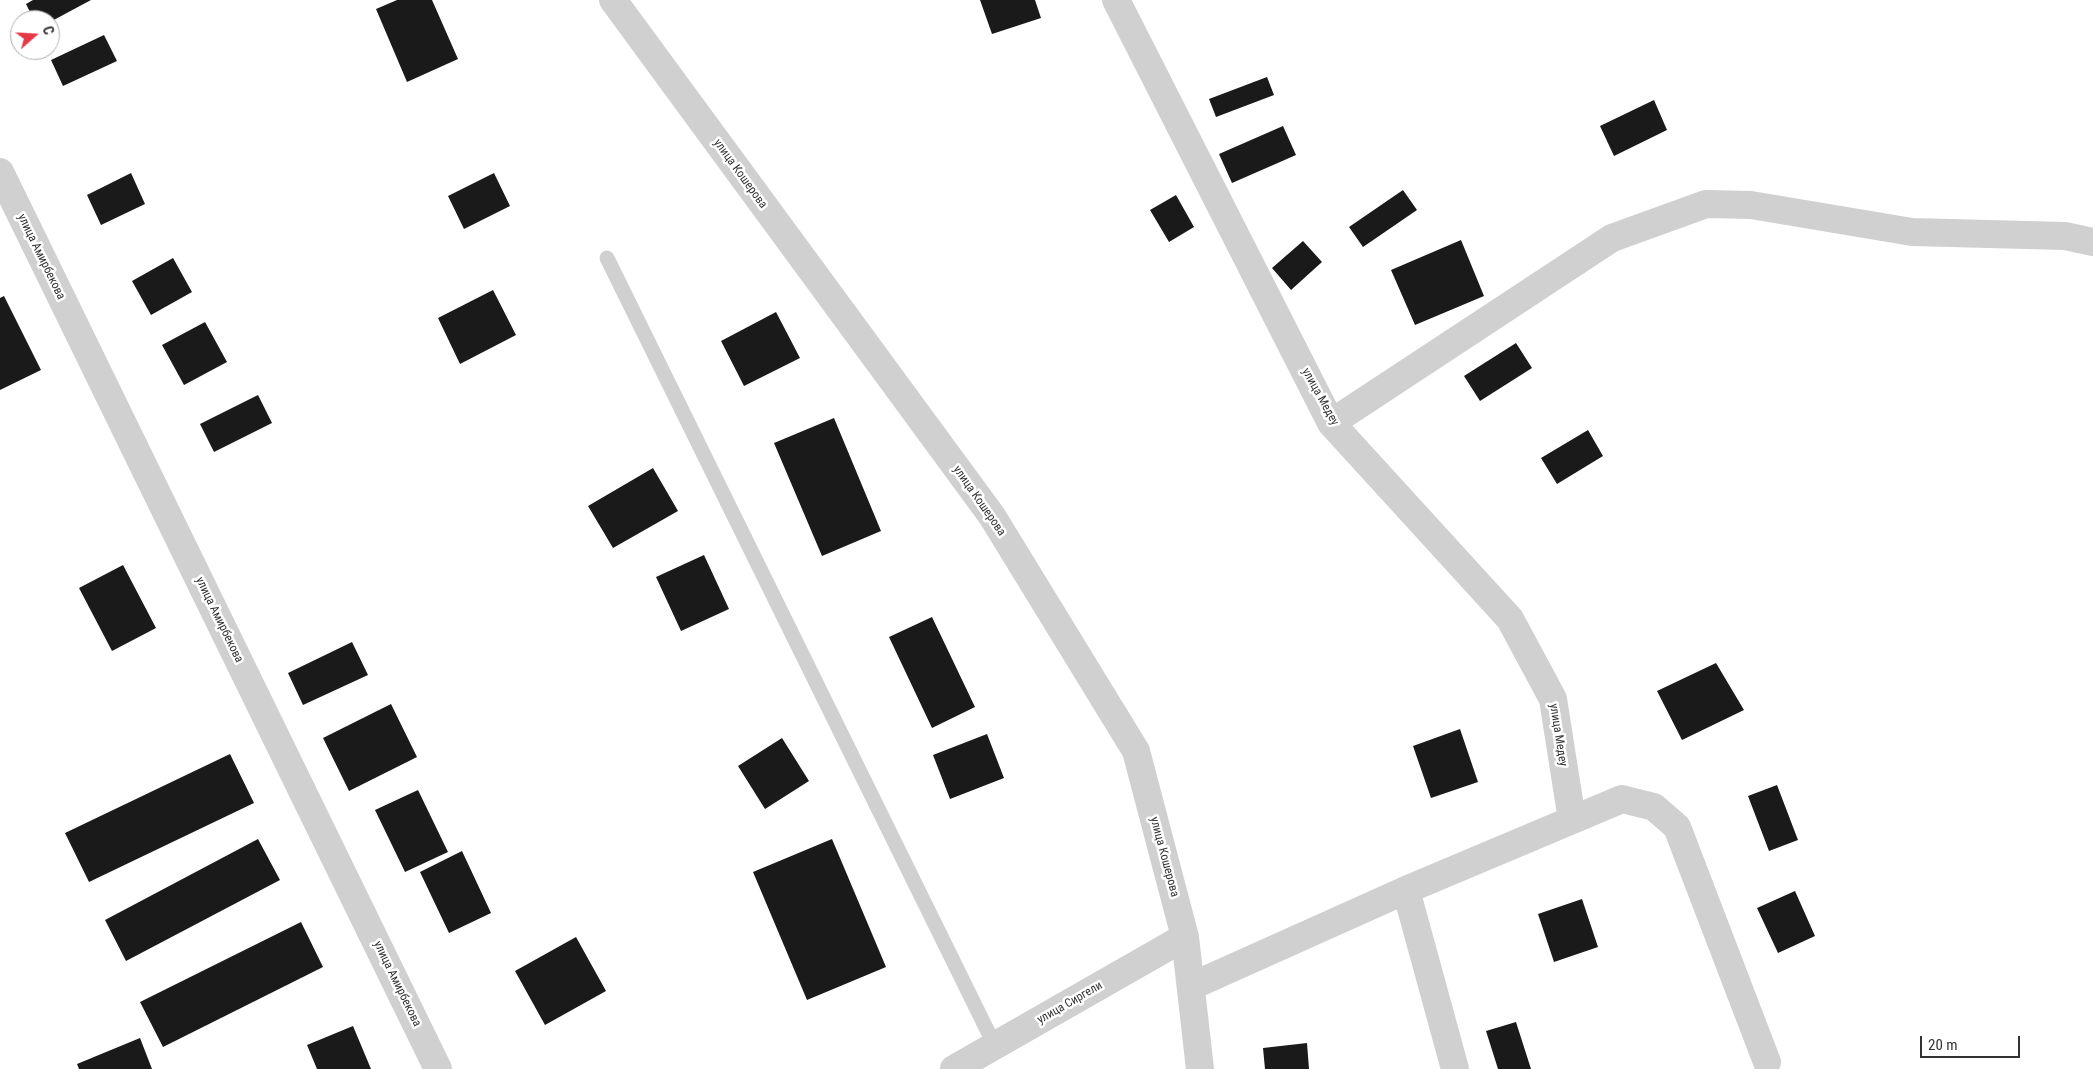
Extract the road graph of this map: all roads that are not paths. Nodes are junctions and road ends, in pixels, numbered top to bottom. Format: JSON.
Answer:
{"nodes":[{"id":1,"x":614,"y":0,"type":"edge"},
{"id":2,"x":1116,"y":0,"type":"edge"},
{"id":3,"x":0,"y":172,"type":"edge"},
{"id":4,"x":2093,"y":242,"type":"edge"},
{"id":5,"x":607,"y":258,"type":"dead end"},
{"id":6,"x":1331,"y":423,"type":"junction"},
{"id":7,"x":1572,"y":820,"type":"junction"},
{"id":8,"x":1406,"y":890,"type":"junction"},
{"id":9,"x":1185,"y":937,"type":"junction"},
{"id":10,"x":1192,"y":986,"type":"junction"},
{"id":11,"x":995,"y":1046,"type":"junction"},
{"id":12,"x":1767,"y":1062,"type":"dead end"},
{"id":13,"x":438,"y":1069,"type":"edge"},
{"id":14,"x":954,"y":1069,"type":"edge"},
{"id":15,"x":1200,"y":1069,"type":"edge"},
{"id":16,"x":1455,"y":1069,"type":"edge"}],
"edges":[{"from":1,"to":9,"type":"street","name":"улица Кошерова"},
{"from":2,"to":6,"type":"street","name":"улица Медеу"},
{"from":3,"to":13,"type":"street","name":"улица Амирбекова"},
{"from":4,"to":6,"type":"street"},
{"from":5,"to":11,"type":"lane"},
{"from":6,"to":7,"type":"street","name":"улица Медеу"},
{"from":7,"to":8,"type":"street"},
{"from":7,"to":12,"type":"street"},
{"from":8,"to":10,"type":"street"},
{"from":8,"to":16,"type":"street"},
{"from":9,"to":10,"type":"street","name":"улица Кошерова"},
{"from":9,"to":11,"type":"street","name":"улица Сиргели"},
{"from":10,"to":15,"type":"street","name":"улица Кошерова"},
{"from":11,"to":14,"type":"street","name":"улица Сиргели"}]}
